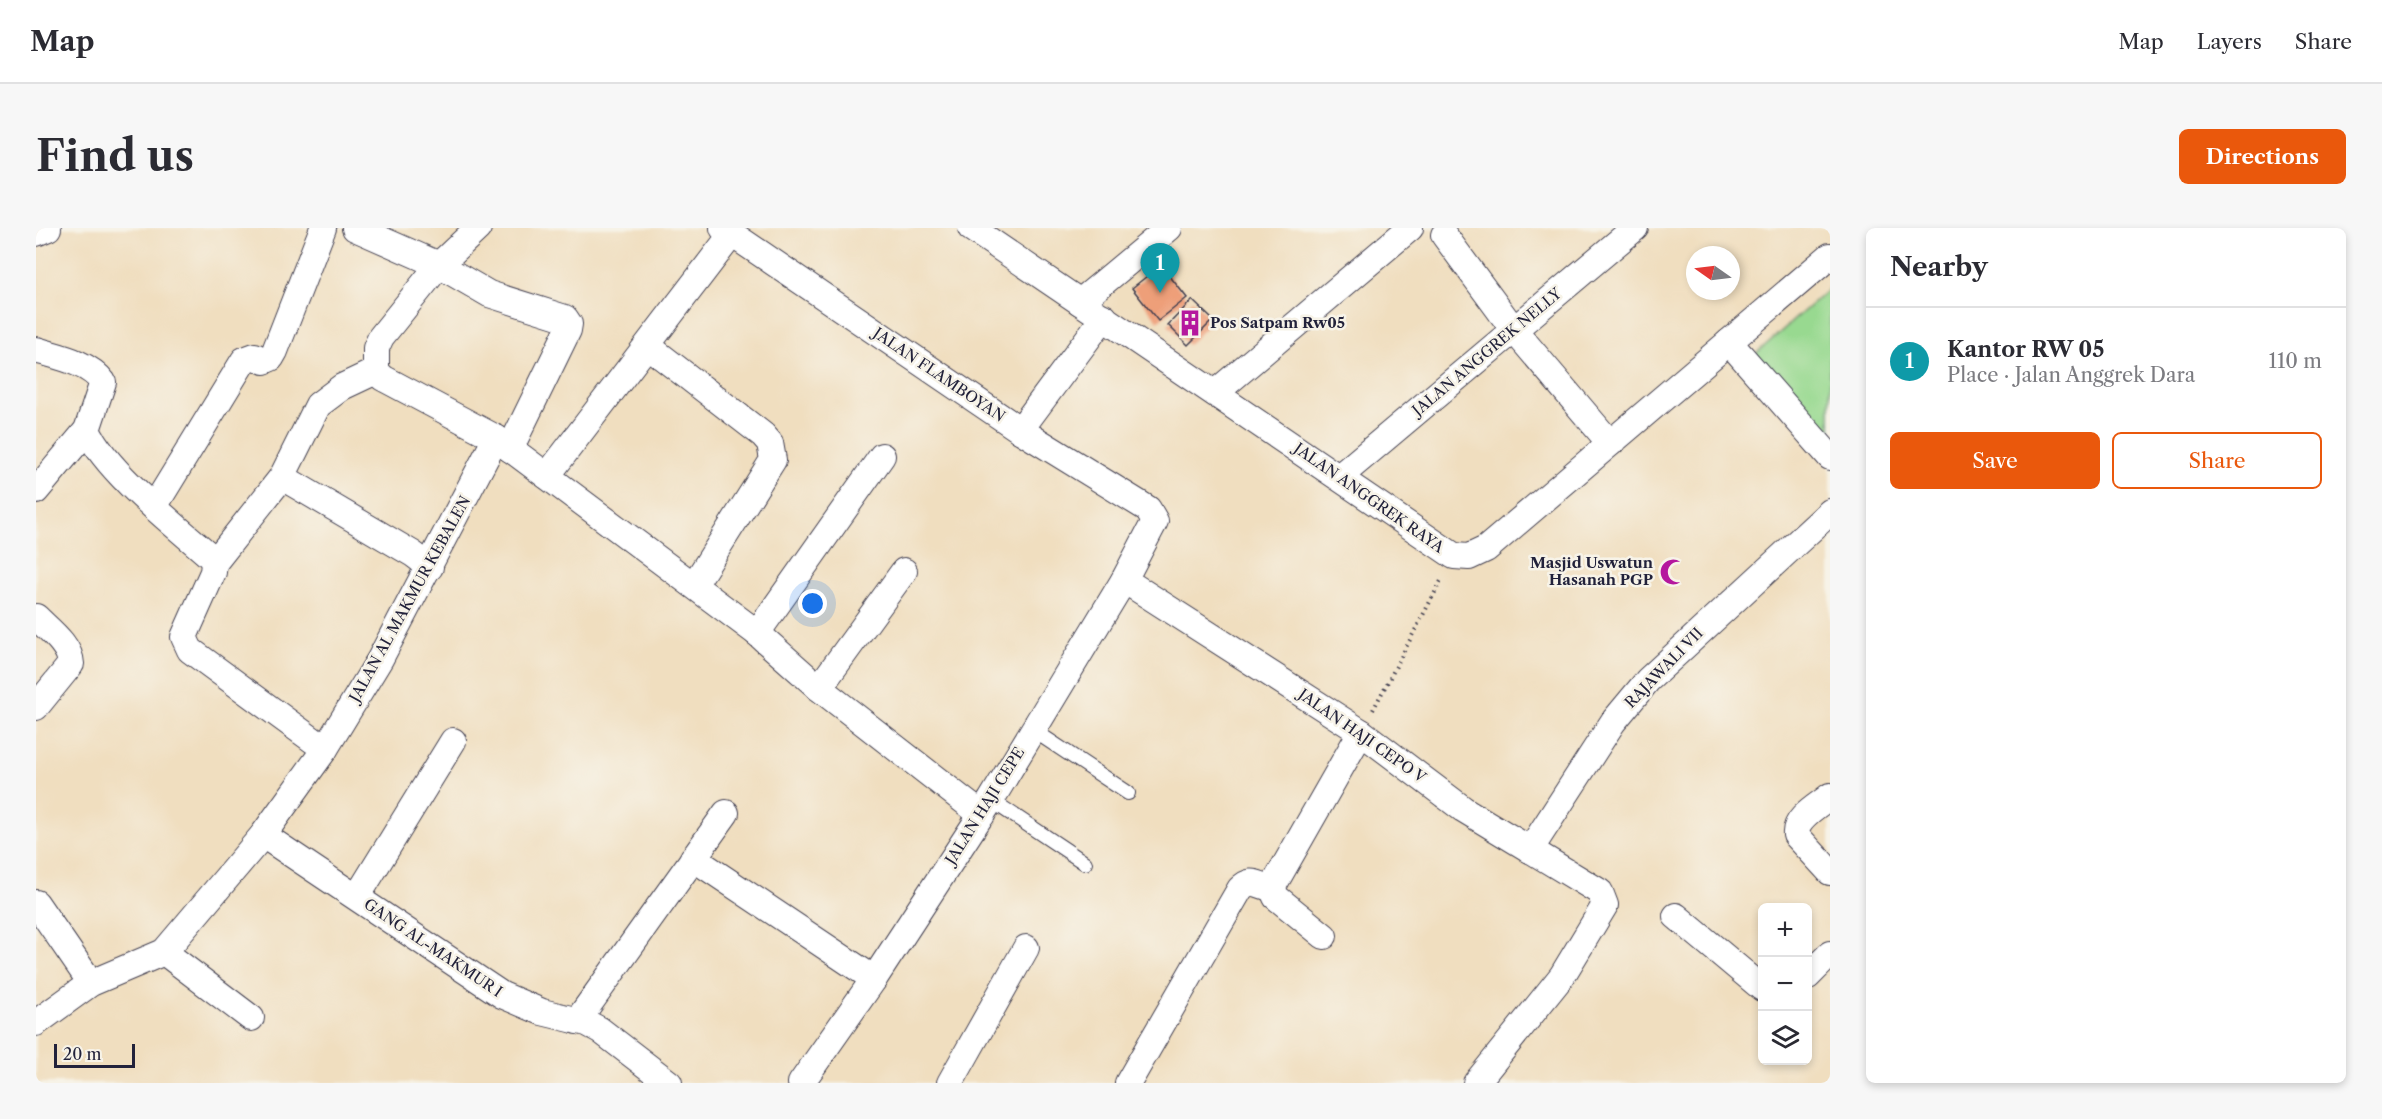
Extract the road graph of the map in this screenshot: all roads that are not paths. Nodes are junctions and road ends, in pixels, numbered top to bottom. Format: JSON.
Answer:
{"nodes":[{"id":1,"x":48,"y":228,"type":"edge"},
{"id":2,"x":323,"y":228,"type":"edge"},
{"id":3,"x":355,"y":228,"type":"edge"},
{"id":4,"x":478,"y":228,"type":"edge"},
{"id":5,"x":972,"y":228,"type":"edge"},
{"id":6,"x":1169,"y":228,"type":"edge"},
{"id":7,"x":1410,"y":228,"type":"edge"},
{"id":8,"x":1635,"y":228,"type":"edge"},
{"id":9,"x":727,"y":231,"type":"edge"},
{"id":10,"x":36,"y":233,"type":"edge"},
{"id":11,"x":1444,"y":235,"type":"dead end"},
{"id":12,"x":1830,"y":256,"type":"edge"},
{"id":13,"x":439,"y":266,"type":"junction"},
{"id":14,"x":1080,"y":302,"type":"junction"},
{"id":15,"x":1104,"y":317,"type":"junction"},
{"id":16,"x":1514,"y":330,"type":"junction"},
{"id":17,"x":1729,"y":342,"type":"junction"},
{"id":18,"x":648,"y":346,"type":"junction"},
{"id":19,"x":36,"y":350,"type":"edge"},
{"id":20,"x":376,"y":371,"type":"junction"},
{"id":21,"x":1215,"y":393,"type":"junction"},
{"id":22,"x":87,"y":430,"type":"junction"},
{"id":23,"x":1020,"y":430,"type":"junction"},
{"id":24,"x":1610,"y":443,"type":"junction"},
{"id":25,"x":503,"y":444,"type":"junction"},
{"id":26,"x":882,"y":456,"type":"dead end"},
{"id":27,"x":1830,"y":456,"type":"edge"},
{"id":28,"x":547,"y":476,"type":"junction"},
{"id":29,"x":282,"y":477,"type":"junction"},
{"id":30,"x":1339,"y":477,"type":"junction"},
{"id":31,"x":36,"y":491,"type":"edge"},
{"id":32,"x":154,"y":507,"type":"junction"},
{"id":33,"x":1830,"y":512,"type":"edge"},
{"id":34,"x":1155,"y":521,"type":"joint"},
{"id":35,"x":214,"y":563,"type":"junction"},
{"id":36,"x":430,"y":567,"type":"junction"},
{"id":37,"x":904,"y":571,"type":"dead end"},
{"id":38,"x":1124,"y":580,"type":"junction"},
{"id":39,"x":694,"y":585,"type":"junction"},
{"id":40,"x":36,"y":617,"type":"edge"},
{"id":41,"x":757,"y":633,"type":"junction"},
{"id":42,"x":819,"y":688,"type":"junction"},
{"id":43,"x":36,"y":707,"type":"edge"},
{"id":44,"x":1033,"y":730,"type":"junction"},
{"id":45,"x":1361,"y":732,"type":"junction"},
{"id":46,"x":453,"y":741,"type":"dead end"},
{"id":47,"x":325,"y":749,"type":"junction"},
{"id":48,"x":1128,"y":793,"type":"dead end"},
{"id":49,"x":1830,"y":796,"type":"edge"},
{"id":50,"x":986,"y":807,"type":"junction"},
{"id":51,"x":726,"y":813,"type":"dead end"},
{"id":52,"x":263,"y":835,"type":"junction"},
{"id":53,"x":1530,"y":850,"type":"junction"},
{"id":54,"x":693,"y":858,"type":"junction"},
{"id":55,"x":1085,"y":863,"type":"dead end"},
{"id":56,"x":1830,"y":872,"type":"edge"},
{"id":57,"x":1272,"y":888,"type":"junction"},
{"id":58,"x":357,"y":897,"type":"junction"},
{"id":59,"x":36,"y":903,"type":"edge"},
{"id":60,"x":1676,"y":916,"type":"dead end"},
{"id":61,"x":1324,"y":936,"type":"dead end"},
{"id":62,"x":1026,"y":948,"type":"dead end"},
{"id":63,"x":164,"y":952,"type":"junction"},
{"id":64,"x":1830,"y":954,"type":"edge"},
{"id":65,"x":1812,"y":972,"type":"edge"},
{"id":66,"x":874,"y":979,"type":"junction"},
{"id":67,"x":91,"y":983,"type":"junction"},
{"id":68,"x":1758,"y":985,"type":"edge"},
{"id":69,"x":251,"y":1018,"type":"dead end"},
{"id":70,"x":577,"y":1021,"type":"junction"},
{"id":71,"x":36,"y":1023,"type":"edge"},
{"id":72,"x":669,"y":1083,"type":"edge"},
{"id":73,"x":801,"y":1083,"type":"edge"},
{"id":74,"x":950,"y":1083,"type":"edge"},
{"id":75,"x":1128,"y":1083,"type":"edge"},
{"id":76,"x":1476,"y":1083,"type":"edge"}],
"edges":[{"from":1,"to":10,"type":"street"},
{"from":2,"to":32,"type":"street"},
{"from":3,"to":13,"type":"street"},
{"from":4,"to":13,"type":"street"},
{"from":5,"to":14,"type":"street","name":"JALAN ANGGREK RAYA"},
{"from":6,"to":14,"type":"street"},
{"from":7,"to":21,"type":"street"},
{"from":8,"to":16,"type":"street","name":"JALAN ANGGREK NELLY"},
{"from":9,"to":18,"type":"street"},
{"from":9,"to":23,"type":"street","name":"JALAN FLAMBOYAN"},
{"from":11,"to":16,"type":"street"},
{"from":12,"to":17,"type":"street","name":"JALAN ANGGREK RAYA"},
{"from":13,"to":20,"type":"street"},
{"from":13,"to":25,"type":"street","name":"JALAN AL MAKMUR KEBALEN"},
{"from":14,"to":15,"type":"street","name":"JALAN ANGGREK RAYA"},
{"from":15,"to":21,"type":"street","name":"JALAN ANGGREK RAYA"},
{"from":15,"to":23,"type":"street"},
{"from":16,"to":24,"type":"street"},
{"from":16,"to":30,"type":"street","name":"JALAN ANGGREK NELLY"},
{"from":17,"to":24,"type":"street","name":"JALAN ANGGREK RAYA"},
{"from":17,"to":27,"type":"street"},
{"from":18,"to":28,"type":"street"},
{"from":18,"to":39,"type":"street"},
{"from":19,"to":22,"type":"street"},
{"from":20,"to":25,"type":"street"},
{"from":20,"to":29,"type":"street"},
{"from":21,"to":30,"type":"street","name":"JALAN ANGGREK RAYA"},
{"from":22,"to":31,"type":"street"},
{"from":22,"to":32,"type":"street"},
{"from":23,"to":34,"type":"street","name":"JALAN FLAMBOYAN"},
{"from":24,"to":30,"type":"street","name":"JALAN ANGGREK RAYA"},
{"from":25,"to":28,"type":"street"},
{"from":25,"to":36,"type":"street","name":"JALAN AL MAKMUR KEBALEN"},
{"from":26,"to":41,"type":"street"},
{"from":28,"to":39,"type":"street"},
{"from":29,"to":35,"type":"street"},
{"from":29,"to":36,"type":"street"},
{"from":32,"to":35,"type":"street"},
{"from":33,"to":53,"type":"street","name":"RAJAWALI VII"},
{"from":34,"to":38,"type":"street","name":"JALAN HAJI CEPE"},
{"from":35,"to":47,"type":"street"},
{"from":36,"to":47,"type":"street","name":"JALAN AL MAKMUR KEBALEN"},
{"from":37,"to":42,"type":"street"},
{"from":38,"to":44,"type":"street","name":"JALAN HAJI CEPE"},
{"from":38,"to":45,"type":"street","name":"JALAN HAJI CEPO V"},
{"from":39,"to":41,"type":"street"},
{"from":40,"to":43,"type":"street"},
{"from":41,"to":42,"type":"street"},
{"from":42,"to":50,"type":"street"},
{"from":44,"to":48,"type":"lane"},
{"from":44,"to":50,"type":"street","name":"JALAN HAJI CEPE"},
{"from":45,"to":53,"type":"street","name":"JALAN HAJI CEPO V"},
{"from":45,"to":57,"type":"street"},
{"from":46,"to":58,"type":"street"},
{"from":47,"to":52,"type":"street","name":"JALAN AL MAKMUR KEBALEN"},
{"from":49,"to":56,"type":"street"},
{"from":50,"to":55,"type":"lane"},
{"from":50,"to":66,"type":"street","name":"JALAN HAJI CEPE"},
{"from":51,"to":54,"type":"street"},
{"from":52,"to":58,"type":"street","name":"GANG AL-MAKMUR I"},
{"from":52,"to":63,"type":"street","name":"JALAN AL MAKMUR KEBALEN"},
{"from":53,"to":76,"type":"street","name":"JALAN HAJI CEPO V"},
{"from":54,"to":66,"type":"street"},
{"from":54,"to":70,"type":"street"},
{"from":57,"to":61,"type":"street"},
{"from":57,"to":75,"type":"street"},
{"from":58,"to":70,"type":"street","name":"GANG AL-MAKMUR I"},
{"from":59,"to":67,"type":"street"},
{"from":60,"to":68,"type":"street"},
{"from":62,"to":74,"type":"street"},
{"from":63,"to":67,"type":"street","name":"JALAN AL MAKMUR KEBALEN"},
{"from":63,"to":69,"type":"street"},
{"from":64,"to":65,"type":"street"},
{"from":66,"to":73,"type":"street","name":"JALAN HAJI CEPE"},
{"from":67,"to":71,"type":"street","name":"JALAN AL MAKMUR KEBALEN"},
{"from":70,"to":72,"type":"street","name":"GANG AL-MAKMUR I"}]}
